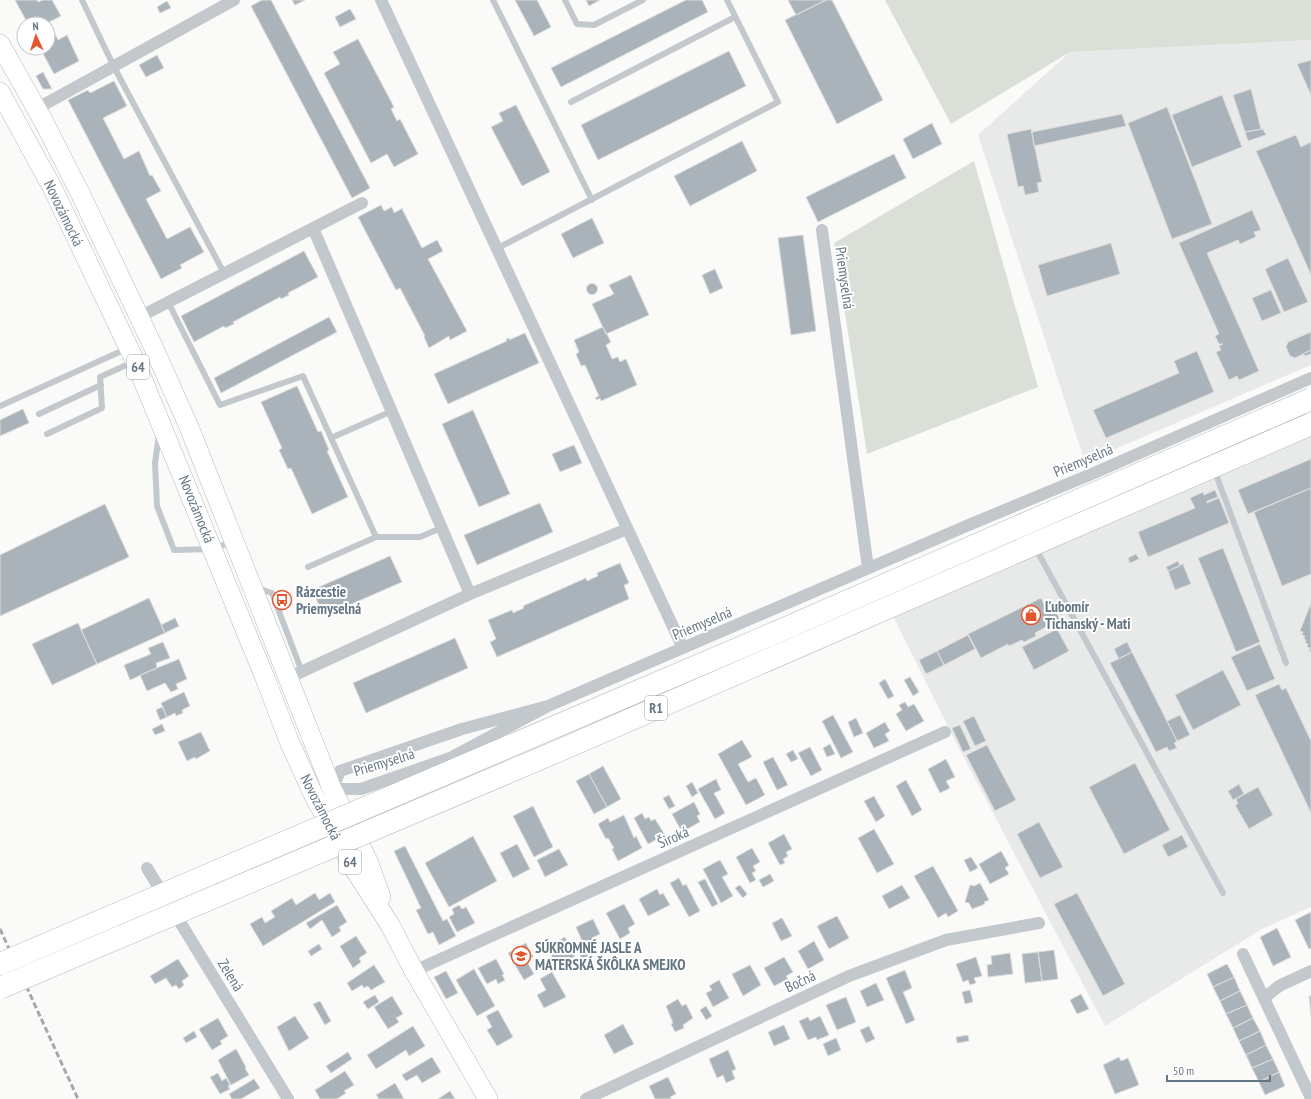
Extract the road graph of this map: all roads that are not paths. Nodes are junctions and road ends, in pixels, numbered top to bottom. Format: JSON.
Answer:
{"nodes":[{"id":1,"x":82,"y":0,"type":"edge"},
{"id":2,"x":233,"y":0,"type":"edge"},
{"id":3,"x":381,"y":0,"type":"edge"},
{"id":4,"x":493,"y":0,"type":"edge"},
{"id":5,"x":565,"y":0,"type":"edge"},
{"id":6,"x":643,"y":0,"type":"edge"},
{"id":7,"x":727,"y":0,"type":"edge"},
{"id":8,"x":735,"y":17,"type":"junction"},
{"id":9,"x":0,"y":44,"type":"edge"},
{"id":10,"x":114,"y":67,"type":"junction"},
{"id":11,"x":0,"y":92,"type":"edge"},
{"id":12,"x":571,"y":102,"type":"dead end"},
{"id":13,"x":36,"y":110,"type":"junction"},
{"id":14,"x":16,"y":121,"type":"junction"},
{"id":15,"x":592,"y":200,"type":"junction"},
{"id":16,"x":362,"y":204,"type":"dead end"},
{"id":17,"x":313,"y":228,"type":"junction"},
{"id":18,"x":822,"y":230,"type":"dead end"},
{"id":19,"x":496,"y":249,"type":"junction"},
{"id":20,"x":224,"y":274,"type":"junction"},
{"id":21,"x":168,"y":302,"type":"junction"},
{"id":22,"x":139,"y":317,"type":"junction"},
{"id":23,"x":132,"y":354,"type":"junction"},
{"id":24,"x":1311,"y":378,"type":"edge"},
{"id":25,"x":101,"y":385,"type":"junction"},
{"id":26,"x":1311,"y":399,"type":"edge"},
{"id":27,"x":0,"y":406,"type":"edge"},
{"id":28,"x":392,"y":411,"type":"junction"},
{"id":29,"x":39,"y":414,"type":"dead end"},
{"id":30,"x":161,"y":422,"type":"junction"},
{"id":31,"x":1311,"y":424,"type":"edge"},
{"id":32,"x":47,"y":434,"type":"dead end"},
{"id":33,"x":331,"y":438,"type":"junction"},
{"id":34,"x":1204,"y":441,"type":"dead end"},
{"id":35,"x":1207,"y":448,"type":"dead end"},
{"id":36,"x":1212,"y":463,"type":"dead end"},
{"id":37,"x":1021,"y":520,"type":"dead end"},
{"id":38,"x":441,"y":528,"type":"junction"},
{"id":39,"x":627,"y":529,"type":"junction"},
{"id":40,"x":1028,"y":534,"type":"dead end"},
{"id":41,"x":376,"y":537,"type":"junction"},
{"id":42,"x":234,"y":541,"type":"junction"},
{"id":43,"x":1032,"y":541,"type":"dead end"},
{"id":44,"x":213,"y":549,"type":"junction"},
{"id":45,"x":308,"y":567,"type":"dead end"},
{"id":46,"x":868,"y":568,"type":"junction"},
{"id":47,"x":470,"y":594,"type":"junction"},
{"id":48,"x":684,"y":648,"type":"junction"},
{"id":49,"x":1286,"y":663,"type":"dead end"},
{"id":50,"x":295,"y":675,"type":"junction"},
{"id":51,"x":548,"y":706,"type":"junction"},
{"id":52,"x":945,"y":732,"type":"dead end"},
{"id":53,"x":332,"y":789,"type":"junction"},
{"id":54,"x":314,"y":796,"type":"junction"},
{"id":55,"x":146,"y":868,"type":"dead end"},
{"id":56,"x":1223,"y":893,"type":"dead end"},
{"id":57,"x":1039,"y":923,"type":"dead end"},
{"id":58,"x":390,"y":925,"type":"junction"},
{"id":59,"x":1243,"y":954,"type":"dead end"},
{"id":60,"x":0,"y":964,"type":"edge"},
{"id":61,"x":414,"y":971,"type":"junction"},
{"id":62,"x":1311,"y":971,"type":"edge"},
{"id":63,"x":0,"y":988,"type":"edge"},
{"id":64,"x":1264,"y":998,"type":"junction"},
{"id":65,"x":1311,"y":1098,"type":"edge"},
{"id":66,"x":288,"y":1099,"type":"edge"},
{"id":67,"x":488,"y":1099,"type":"edge"},
{"id":68,"x":586,"y":1099,"type":"edge"}],
"edges":[{"from":1,"to":10,"type":"lane"},
{"from":2,"to":10,"type":"street"},
{"from":3,"to":19,"type":"street"},
{"from":4,"to":15,"type":"lane"},
{"from":5,"to":6,"type":"lane"},
{"from":7,"to":8,"type":"lane"},
{"from":8,"to":12,"type":"lane"},
{"from":8,"to":15,"type":"lane"},
{"from":9,"to":13,"type":"main road","name":"Novozámocká","number":"64"},
{"from":10,"to":13,"type":"street"},
{"from":10,"to":20,"type":"lane"},
{"from":11,"to":14,"type":"main road","name":"Novozámocká","number":"64"},
{"from":13,"to":14,"type":"main road"},
{"from":13,"to":22,"type":"main road","name":"Novozámocká","number":"64"},
{"from":14,"to":23,"type":"main road","name":"Novozámocká","number":"64"},
{"from":15,"to":19,"type":"lane"},
{"from":16,"to":17,"type":"street"},
{"from":17,"to":20,"type":"street"},
{"from":17,"to":28,"type":"street"},
{"from":18,"to":46,"type":"street","name":"Priemyselná"},
{"from":19,"to":39,"type":"street"},
{"from":20,"to":21,"type":"street"},
{"from":21,"to":22,"type":"street"},
{"from":21,"to":33,"type":"lane"},
{"from":22,"to":42,"type":"main road","name":"Novozámocká","number":"64"},
{"from":23,"to":25,"type":"lane"},
{"from":23,"to":27,"type":"lane"},
{"from":23,"to":30,"type":"main road","name":"Novozámocká","number":"64"},
{"from":24,"to":46,"type":"street","name":"Priemyselná"},
{"from":25,"to":29,"type":"lane"},
{"from":25,"to":32,"type":"lane"},
{"from":26,"to":60,"type":"highway","number":"R1","bridge":true},
{"from":28,"to":33,"type":"lane"},
{"from":28,"to":38,"type":"street"},
{"from":30,"to":44,"type":"main road","name":"Novozámocká","number":"64"},
{"from":30,"to":44,"type":"lane"},
{"from":31,"to":63,"type":"highway","number":"R1","bridge":true},
{"from":33,"to":41,"type":"lane"},
{"from":34,"to":35,"type":"lane"},
{"from":36,"to":49,"type":"lane"},
{"from":37,"to":40,"type":"lane"},
{"from":38,"to":41,"type":"lane"},
{"from":38,"to":47,"type":"street"},
{"from":39,"to":47,"type":"street"},
{"from":39,"to":48,"type":"street"},
{"from":41,"to":45,"type":"lane"},
{"from":42,"to":44,"type":"lane"},
{"from":42,"to":50,"type":"main road","name":"Novozámocká","number":"64"},
{"from":43,"to":56,"type":"lane"},
{"from":44,"to":54,"type":"main road","name":"Novozámocká","number":"64"},
{"from":46,"to":48,"type":"street","name":"Priemyselná"},
{"from":47,"to":50,"type":"street"},
{"from":48,"to":51,"type":"street","name":"Priemyselná"},
{"from":50,"to":53,"type":"main road","name":"Novozámocká","number":"64"},
{"from":51,"to":53,"type":"street","name":"Priemyselná"},
{"from":51,"to":53,"type":"street","name":"Priemyselná"},
{"from":52,"to":61,"type":"street","name":"Široká"},
{"from":53,"to":54,"type":"main road"},
{"from":53,"to":58,"type":"main road","name":"Novozámocká","number":"64"},
{"from":54,"to":58,"type":"main road","name":"Novozámocká","number":"64"},
{"from":55,"to":66,"type":"street","name":"Zelená"},
{"from":57,"to":68,"type":"street","name":"Bočná"},
{"from":58,"to":61,"type":"main road","name":"Novozámocká","number":"64"},
{"from":59,"to":64,"type":"street"},
{"from":61,"to":67,"type":"main road","name":"Novozámocká","number":"64"},
{"from":62,"to":64,"type":"street"},
{"from":64,"to":65,"type":"street"}]}
